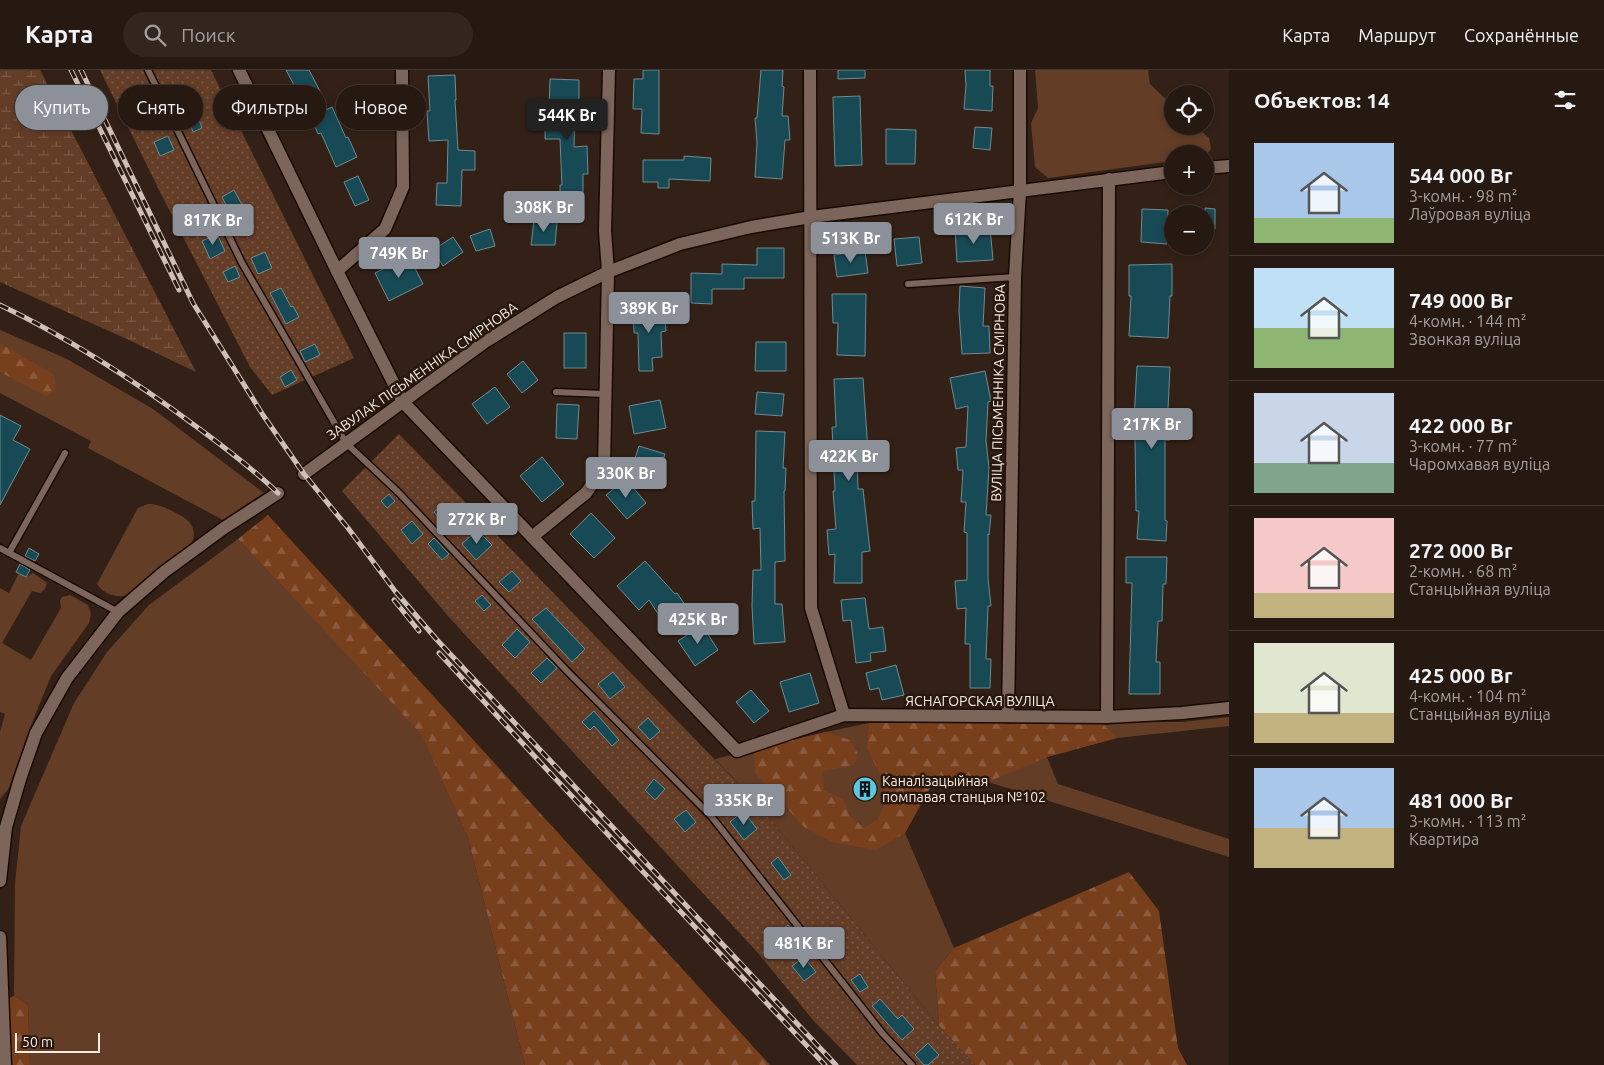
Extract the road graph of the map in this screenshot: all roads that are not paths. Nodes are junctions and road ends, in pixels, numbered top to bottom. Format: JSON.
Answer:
{"nodes":[{"id":1,"x":148,"y":70,"type":"edge"},
{"id":2,"x":239,"y":70,"type":"edge"},
{"id":3,"x":402,"y":70,"type":"edge"},
{"id":4,"x":609,"y":70,"type":"edge"},
{"id":5,"x":810,"y":70,"type":"edge"},
{"id":6,"x":1020,"y":70,"type":"edge"},
{"id":7,"x":1229,"y":166,"type":"edge"},
{"id":8,"x":1214,"y":167,"type":"edge"},
{"id":9,"x":1164,"y":173,"type":"edge"},
{"id":10,"x":1109,"y":179,"type":"junction"},
{"id":11,"x":1020,"y":190,"type":"junction"},
{"id":12,"x":810,"y":217,"type":"junction"},
{"id":13,"x":337,"y":271,"type":"junction"},
{"id":14,"x":608,"y":272,"type":"junction"},
{"id":15,"x":1015,"y":277,"type":"junction"},
{"id":16,"x":908,"y":284,"type":"dead end"},
{"id":17,"x":556,"y":392,"type":"dead end"},
{"id":18,"x":604,"y":394,"type":"junction"},
{"id":19,"x":403,"y":402,"type":"junction"},
{"id":20,"x":346,"y":443,"type":"junction"},
{"id":21,"x":65,"y":453,"type":"dead end"},
{"id":22,"x":304,"y":474,"type":"dead end"},
{"id":23,"x":278,"y":493,"type":"dead end"},
{"id":24,"x":532,"y":537,"type":"junction"},
{"id":25,"x":0,"y":548,"type":"edge"},
{"id":26,"x":9,"y":553,"type":"junction"},
{"id":27,"x":118,"y":612,"type":"junction"},
{"id":28,"x":1229,"y":708,"type":"edge"},
{"id":29,"x":844,"y":715,"type":"junction"},
{"id":30,"x":1008,"y":716,"type":"junction"},
{"id":31,"x":1107,"y":717,"type":"junction"},
{"id":32,"x":3,"y":826,"type":"edge"},
{"id":33,"x":0,"y":881,"type":"edge"},
{"id":34,"x":0,"y":937,"type":"edge"},
{"id":35,"x":4,"y":1065,"type":"edge"},
{"id":36,"x":912,"y":1065,"type":"edge"}],
"edges":[{"from":1,"to":20,"type":"lane"},
{"from":2,"to":13,"type":"street"},
{"from":3,"to":13,"type":"street"},
{"from":4,"to":14,"type":"street"},
{"from":5,"to":12,"type":"street"},
{"from":6,"to":11,"type":"street","name":"ВУЛІЦА ПІСЬМЕННІКА СМІРНОВА"},
{"from":7,"to":8,"type":"street"},
{"from":9,"to":10,"type":"street","name":"ЗАВУЛАК ПІСЬМЕННІКА СМІРНОВА"},
{"from":10,"to":11,"type":"street","name":"ЗАВУЛАК ПІСЬМЕННІКА СМІРНОВА"},
{"from":10,"to":31,"type":"street"},
{"from":11,"to":12,"type":"street","name":"ЗАВУЛАК ПІСЬМЕННІКА СМІРНОВА"},
{"from":11,"to":15,"type":"street","name":"ВУЛІЦА ПІСЬМЕННІКА СМІРНОВА"},
{"from":12,"to":14,"type":"street","name":"ЗАВУЛАК ПІСЬМЕННІКА СМІРНОВА"},
{"from":12,"to":29,"type":"street"},
{"from":13,"to":19,"type":"street"},
{"from":14,"to":18,"type":"street"},
{"from":14,"to":19,"type":"street","name":"ЗАВУЛАК ПІСЬМЕННІКА СМІРНОВА"},
{"from":15,"to":16,"type":"lane"},
{"from":15,"to":30,"type":"street","name":"ВУЛІЦА ПІСЬМЕННІКА СМІРНОВА"},
{"from":17,"to":18,"type":"lane"},
{"from":18,"to":24,"type":"street"},
{"from":19,"to":20,"type":"street","name":"ЗАВУЛАК ПІСЬМЕННІКА СМІРНОВА"},
{"from":19,"to":24,"type":"street"},
{"from":20,"to":22,"type":"street","name":"ЗАВУЛАК ПІСЬМЕННІКА СМІРНОВА"},
{"from":20,"to":36,"type":"lane"},
{"from":21,"to":26,"type":"lane"},
{"from":23,"to":27,"type":"street"},
{"from":24,"to":29,"type":"street","name":"ЯСНАГОРСКАЯ ВУЛІЦА"},
{"from":25,"to":26,"type":"lane"},
{"from":26,"to":27,"type":"lane"},
{"from":27,"to":32,"type":"street"},
{"from":28,"to":31,"type":"street","name":"ЯСНАГОРСКАЯ ВУЛІЦА"},
{"from":29,"to":30,"type":"street","name":"ЯСНАГОРСКАЯ ВУЛІЦА"},
{"from":30,"to":31,"type":"street","name":"ЯСНАГОРСКАЯ ВУЛІЦА"},
{"from":32,"to":33,"type":"street"},
{"from":34,"to":35,"type":"street"}]}
